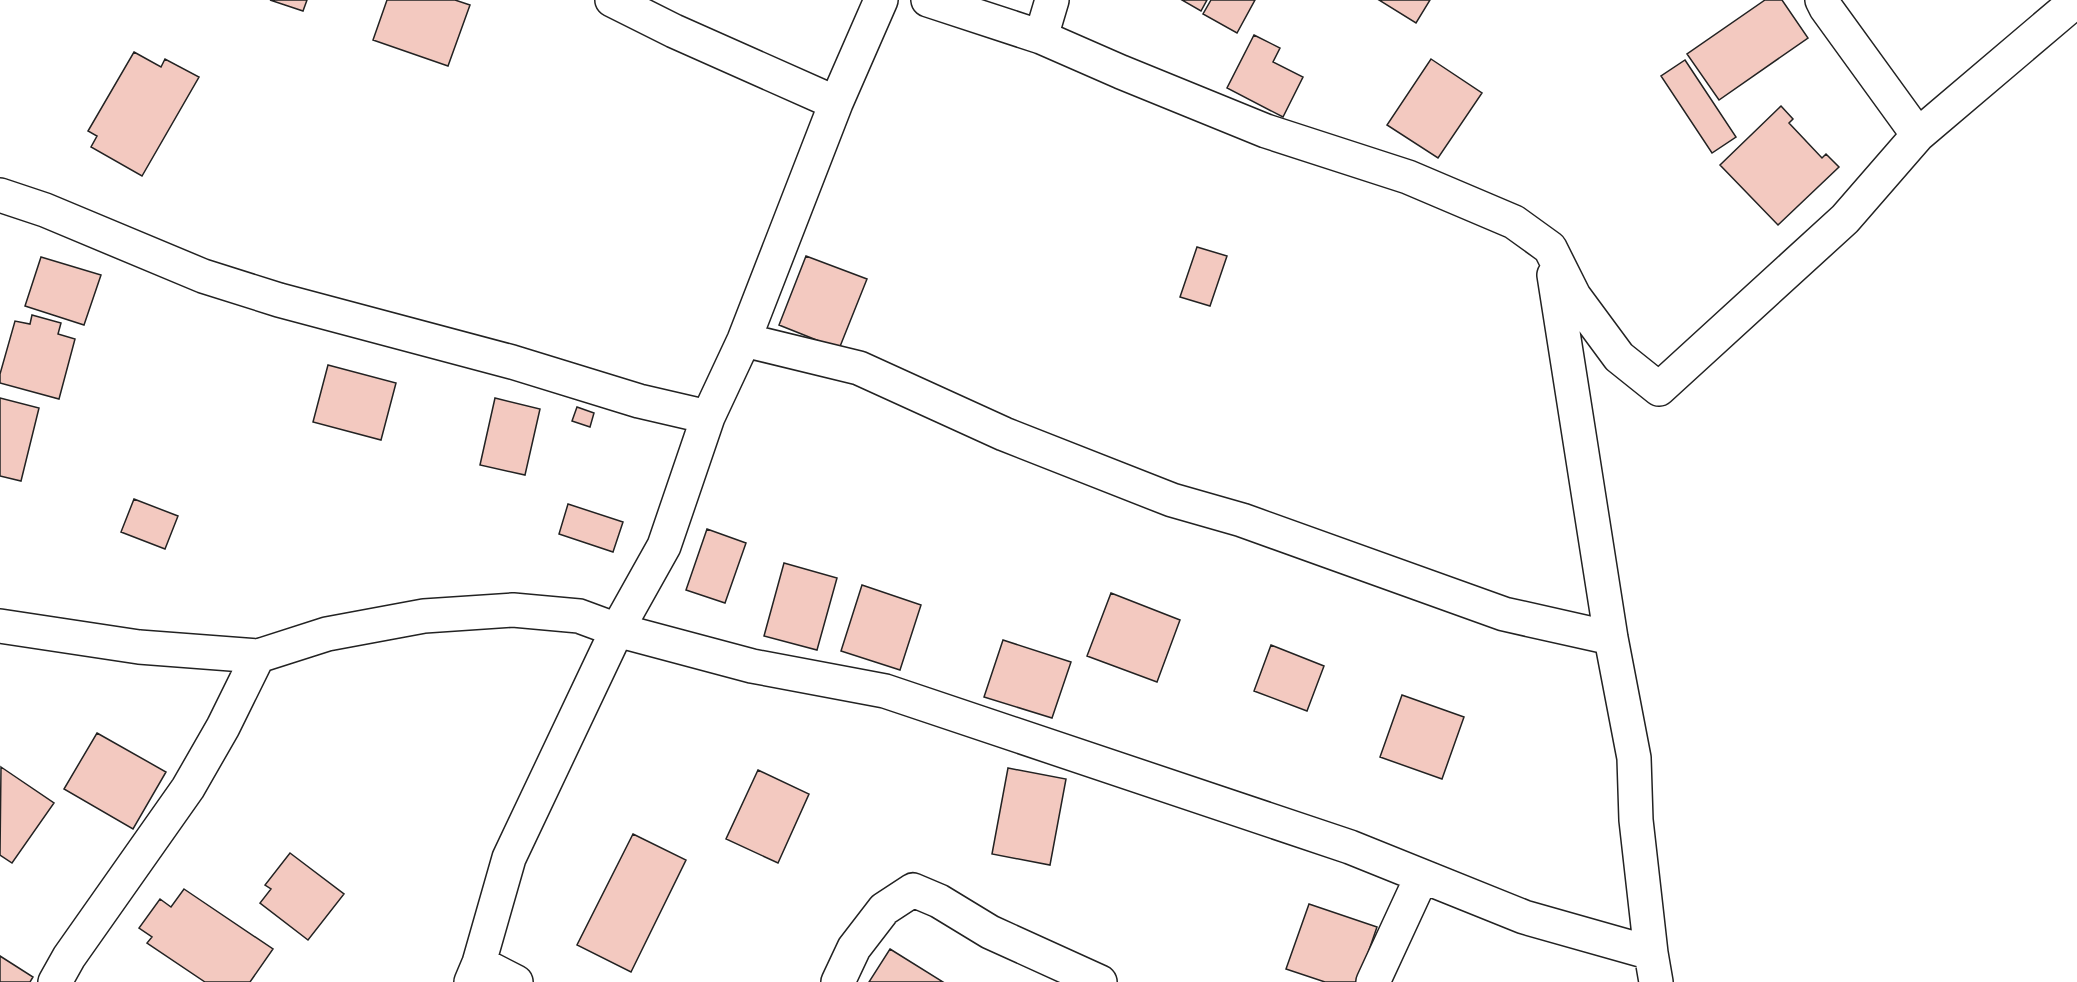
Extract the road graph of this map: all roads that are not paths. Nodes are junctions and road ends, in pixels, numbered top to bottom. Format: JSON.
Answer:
{"nodes":[{"id":1,"x":612,"y":0,"type":"edge"},
{"id":2,"x":881,"y":0,"type":"edge"},
{"id":3,"x":928,"y":0,"type":"edge"},
{"id":4,"x":1052,"y":0,"type":"edge"},
{"id":5,"x":1822,"y":0,"type":"edge"},
{"id":6,"x":2077,"y":0,"type":"edge"},
{"id":7,"x":1041,"y":37,"type":"junction"},
{"id":8,"x":836,"y":103,"type":"junction"},
{"id":9,"x":1918,"y":135,"type":"junction"},
{"id":10,"x":0,"y":195,"type":"edge"},
{"id":11,"x":1550,"y":248,"type":"junction"},
{"id":12,"x":744,"y":340,"type":"junction"},
{"id":13,"x":708,"y":417,"type":"junction"},
{"id":14,"x":0,"y":626,"type":"edge"},
{"id":15,"x":617,"y":630,"type":"junction"},
{"id":16,"x":1611,"y":638,"type":"junction"},
{"id":17,"x":258,"y":656,"type":"junction"},
{"id":18,"x":1422,"y":876,"type":"junction"},
{"id":19,"x":1653,"y":967,"type":"edge"},
{"id":20,"x":475,"y":973,"type":"edge"},
{"id":21,"x":55,"y":982,"type":"edge"},
{"id":22,"x":516,"y":982,"type":"edge"},
{"id":23,"x":838,"y":982,"type":"edge"},
{"id":24,"x":1100,"y":982,"type":"edge"},
{"id":25,"x":1373,"y":982,"type":"edge"}],
"edges":[{"from":1,"to":8,"type":"street"},
{"from":2,"to":8,"type":"street"},
{"from":3,"to":7,"type":"street"},
{"from":4,"to":7,"type":"street"},
{"from":5,"to":9,"type":"street"},
{"from":6,"to":9,"type":"street"},
{"from":7,"to":11,"type":"street"},
{"from":8,"to":12,"type":"street"},
{"from":9,"to":11,"type":"street"},
{"from":10,"to":13,"type":"street"},
{"from":11,"to":16,"type":"street"},
{"from":12,"to":13,"type":"street"},
{"from":12,"to":16,"type":"street"},
{"from":13,"to":15,"type":"street"},
{"from":14,"to":17,"type":"street"},
{"from":15,"to":17,"type":"street"},
{"from":15,"to":18,"type":"street"},
{"from":15,"to":20,"type":"street"},
{"from":16,"to":19,"type":"street"},
{"from":17,"to":21,"type":"street"},
{"from":18,"to":19,"type":"street"},
{"from":18,"to":25,"type":"street"},
{"from":20,"to":22,"type":"street"},
{"from":23,"to":24,"type":"street"}]}
